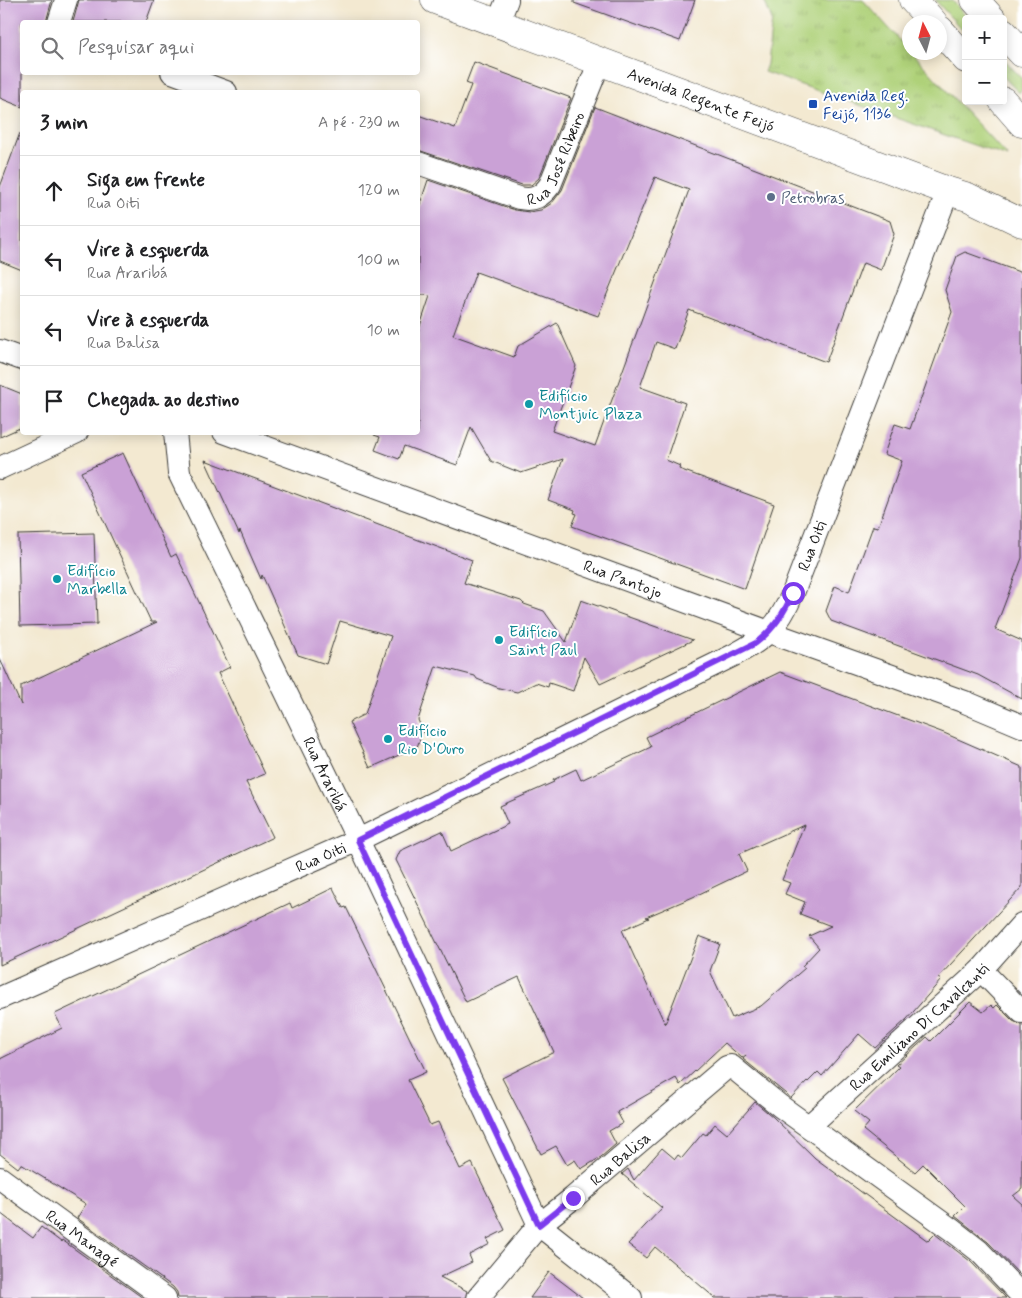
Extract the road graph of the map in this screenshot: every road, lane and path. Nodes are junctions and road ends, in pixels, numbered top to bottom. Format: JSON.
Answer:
{"nodes":[{"id":1,"x":66,"y":0,"type":"edge"},
{"id":2,"x":434,"y":0,"type":"edge"},
{"id":3,"x":913,"y":0,"type":"edge"},
{"id":4,"x":975,"y":0,"type":"edge"},
{"id":5,"x":503,"y":12,"type":"edge"},
{"id":6,"x":927,"y":15,"type":"edge"},
{"id":7,"x":988,"y":15,"type":"edge"},
{"id":8,"x":60,"y":20,"type":"edge"},
{"id":9,"x":1007,"y":36,"type":"edge"},
{"id":10,"x":947,"y":38,"type":"edge"},
{"id":11,"x":1022,"y":53,"type":"edge"},
{"id":12,"x":962,"y":55,"type":"edge"},
{"id":13,"x":600,"y":61,"type":"junction"},
{"id":14,"x":180,"y":75,"type":"edge"},
{"id":15,"x":221,"y":90,"type":"edge"},
{"id":16,"x":1006,"y":105,"type":"edge"},
{"id":17,"x":1022,"y":123,"type":"edge"},
{"id":18,"x":420,"y":163,"type":"edge"},
{"id":19,"x":958,"y":194,"type":"junction"},
{"id":20,"x":1022,"y":200,"type":"edge"},
{"id":21,"x":1022,"y":223,"type":"edge"},
{"id":22,"x":0,"y":351,"type":"edge"},
{"id":23,"x":20,"y":358,"type":"edge"},
{"id":24,"x":71,"y":435,"type":"edge"},
{"id":25,"x":176,"y":435,"type":"edge"},
{"id":26,"x":232,"y":435,"type":"edge"},
{"id":27,"x":0,"y":468,"type":"edge"},
{"id":28,"x":769,"y":632,"type":"junction"},
{"id":29,"x":1022,"y":726,"type":"edge"},
{"id":30,"x":358,"y":840,"type":"junction"},
{"id":31,"x":1022,"y":924,"type":"edge"},
{"id":32,"x":981,"y":970,"type":"junction"},
{"id":33,"x":0,"y":998,"type":"edge"},
{"id":34,"x":1022,"y":1012,"type":"edge"},
{"id":35,"x":809,"y":1126,"type":"junction"},
{"id":36,"x":0,"y":1178,"type":"edge"},
{"id":37,"x":539,"y":1225,"type":"junction"},
{"id":38,"x":1022,"y":1296,"type":"edge"},
{"id":39,"x":164,"y":1298,"type":"edge"},
{"id":40,"x":478,"y":1298,"type":"edge"},
{"id":41,"x":631,"y":1298,"type":"edge"}],
"edges":[{"from":1,"to":8,"type":"street"},
{"from":2,"to":5,"type":"main road","name":"Avenida Regente Feijó"},
{"from":3,"to":6,"type":"main road"},
{"from":4,"to":7,"type":"main road"},
{"from":5,"to":13,"type":"main road","name":"Avenida Regente Feijó"},
{"from":9,"to":11,"type":"main road"},
{"from":10,"to":12,"type":"main road"},
{"from":13,"to":18,"type":"street","name":"Rua José Ribeiro"},
{"from":13,"to":19,"type":"main road","name":"Avenida Regente Feijó"},
{"from":14,"to":15,"type":"street"},
{"from":16,"to":17,"type":"main road"},
{"from":19,"to":20,"type":"main road","name":"Avenida Regente Feijó"},
{"from":19,"to":21,"type":"main road","name":"Avenida Regente Feijó"},
{"from":19,"to":28,"type":"street","name":"Rua Oiti"},
{"from":22,"to":23,"type":"street"},
{"from":24,"to":27,"type":"street"},
{"from":25,"to":30,"type":"street","name":"Rua Araribá"},
{"from":26,"to":28,"type":"street","name":"Rua Pantojo"},
{"from":28,"to":29,"type":"street","name":"Rua Pantojo"},
{"from":28,"to":30,"type":"street","name":"Rua Oiti"},
{"from":30,"to":33,"type":"street","name":"Rua Oiti"},
{"from":30,"to":37,"type":"street","name":"Rua Araribá"},
{"from":31,"to":32,"type":"street","name":"Rua Emiliano Di Cavalcanti"},
{"from":32,"to":34,"type":"street"},
{"from":32,"to":35,"type":"street","name":"Rua Emiliano Di Cavalcanti"},
{"from":35,"to":37,"type":"street","name":"Rua Balisa"},
{"from":35,"to":38,"type":"street"},
{"from":36,"to":39,"type":"street","name":"Rua Managé"},
{"from":37,"to":40,"type":"street","name":"Rua Balisa"},
{"from":37,"to":41,"type":"street","name":"Rua Araribá"}]}
